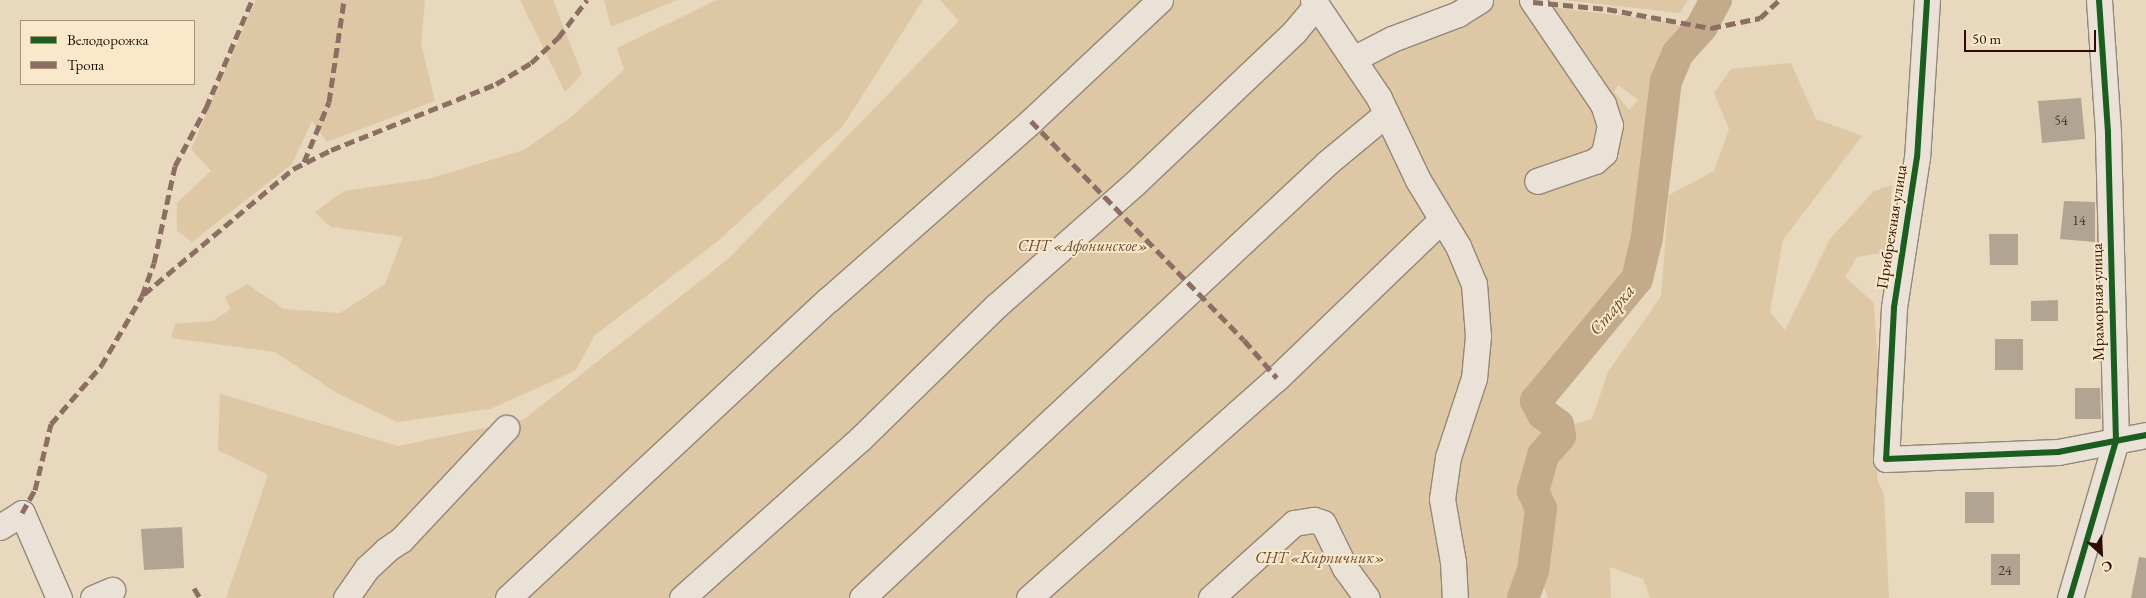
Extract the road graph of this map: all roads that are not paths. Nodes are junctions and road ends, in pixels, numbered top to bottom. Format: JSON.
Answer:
{"nodes":[{"id":1,"x":1160,"y":0,"type":"edge"},
{"id":2,"x":1480,"y":0,"type":"edge"},
{"id":3,"x":1532,"y":0,"type":"edge"},
{"id":4,"x":1928,"y":0,"type":"edge"},
{"id":5,"x":2099,"y":0,"type":"edge"},
{"id":6,"x":1315,"y":2,"type":"edge"},
{"id":7,"x":1353,"y":59,"type":"junction"},
{"id":8,"x":1386,"y":114,"type":"junction"},
{"id":9,"x":1538,"y":180,"type":"dead end"},
{"id":10,"x":1440,"y":221,"type":"junction"},
{"id":11,"x":506,"y":428,"type":"dead end"},
{"id":12,"x":2146,"y":435,"type":"edge"},
{"id":13,"x":2116,"y":441,"type":"junction"},
{"id":14,"x":0,"y":527,"type":"edge"},
{"id":15,"x":59,"y":598,"type":"edge"},
{"id":16,"x":346,"y":598,"type":"edge"},
{"id":17,"x":508,"y":598,"type":"edge"},
{"id":18,"x":682,"y":598,"type":"edge"},
{"id":19,"x":862,"y":598,"type":"edge"},
{"id":20,"x":1030,"y":598,"type":"edge"},
{"id":21,"x":1211,"y":598,"type":"edge"},
{"id":22,"x":1367,"y":598,"type":"edge"},
{"id":23,"x":1455,"y":598,"type":"edge"},
{"id":24,"x":2070,"y":598,"type":"edge"}],
"edges":[{"from":1,"to":17,"type":"street"},
{"from":2,"to":7,"type":"street"},
{"from":3,"to":9,"type":"street"},
{"from":4,"to":13,"type":"street","name":"Прибрежная улица"},
{"from":5,"to":13,"type":"street","name":"Мраморная улица"},
{"from":6,"to":7,"type":"street"},
{"from":6,"to":18,"type":"street"},
{"from":7,"to":8,"type":"street"},
{"from":8,"to":10,"type":"street"},
{"from":8,"to":19,"type":"street"},
{"from":10,"to":20,"type":"street"},
{"from":10,"to":23,"type":"street"},
{"from":11,"to":16,"type":"street"},
{"from":12,"to":13,"type":"street"},
{"from":13,"to":24,"type":"street","name":"Мраморная улица"},
{"from":14,"to":15,"type":"street"},
{"from":21,"to":22,"type":"street"}]}
